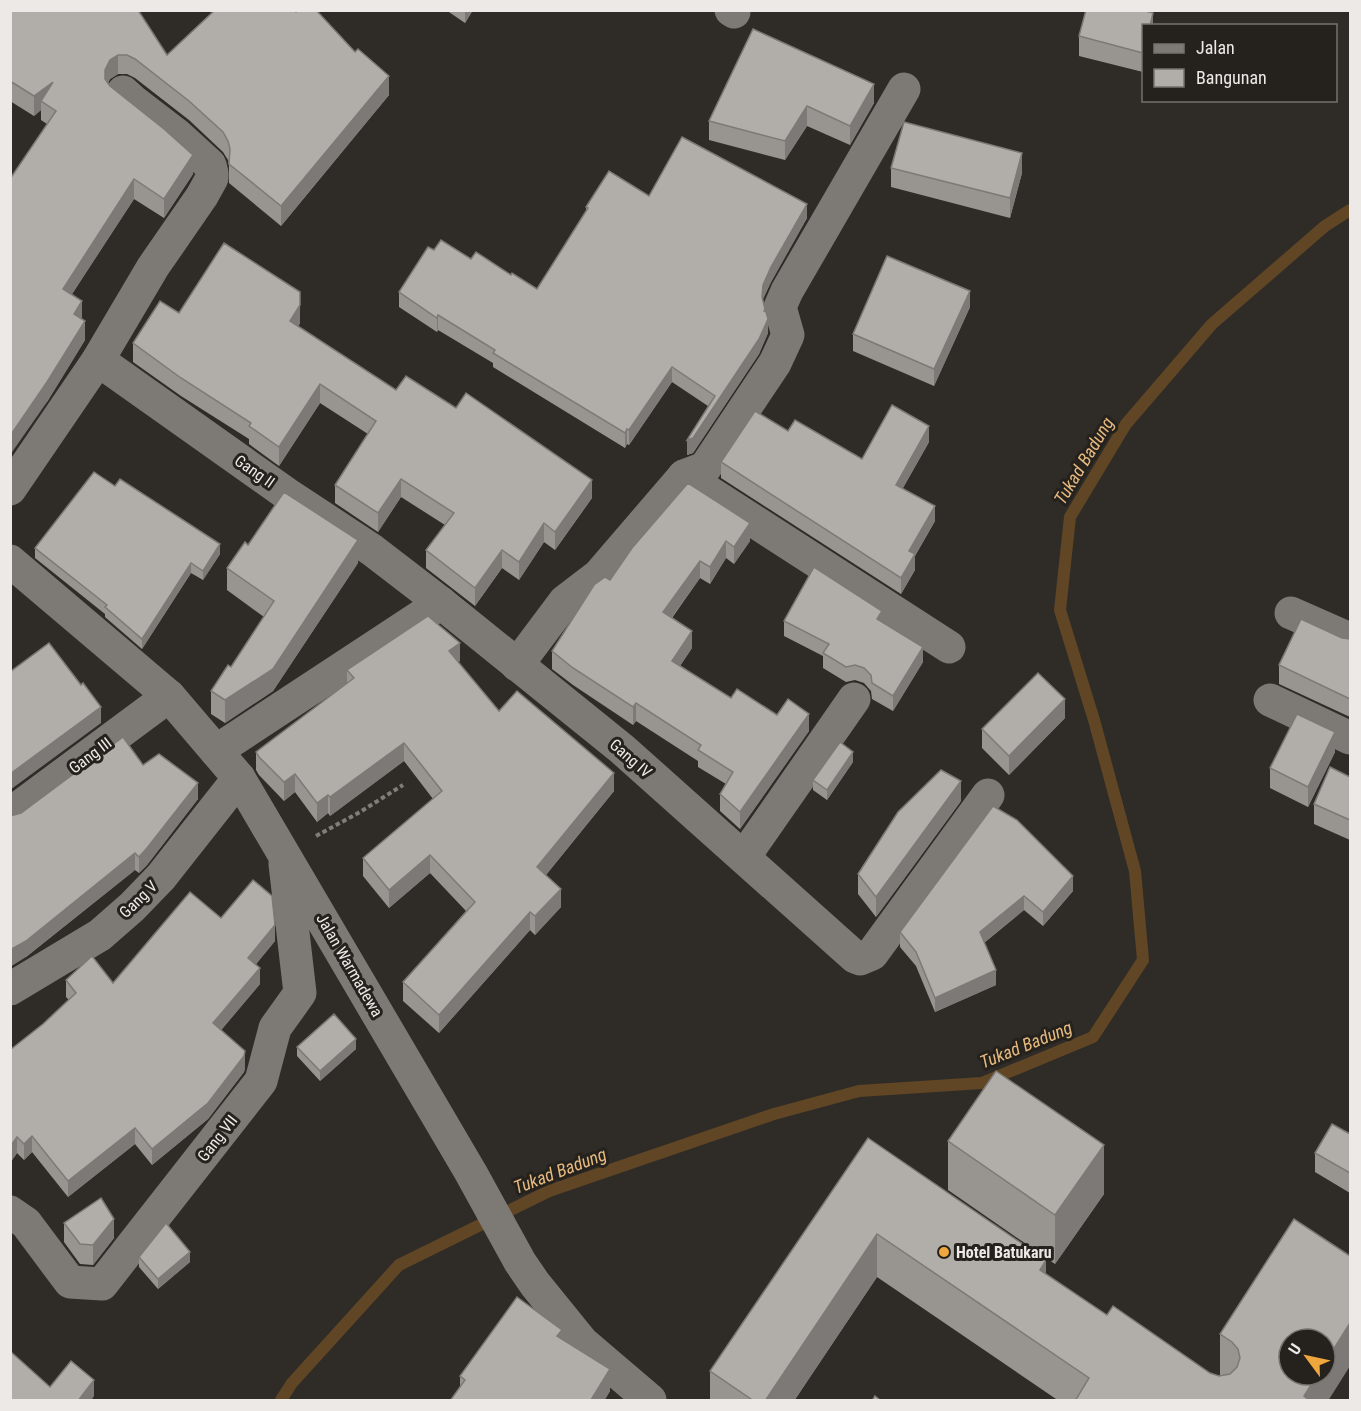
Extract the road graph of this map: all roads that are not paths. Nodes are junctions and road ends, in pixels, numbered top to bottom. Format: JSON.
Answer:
{"nodes":[{"id":1,"x":904,"y":89,"type":"dead end"},
{"id":2,"x":123,"y":92,"type":"dead end"},
{"id":3,"x":98,"y":360,"type":"junction"},
{"id":4,"x":684,"y":477,"type":"junction"},
{"id":5,"x":10,"y":489,"type":"edge"},
{"id":6,"x":10,"y":561,"type":"edge"},
{"id":7,"x":441,"y":603,"type":"junction"},
{"id":8,"x":1291,"y":613,"type":"dead end"},
{"id":9,"x":1350,"y":639,"type":"edge"},
{"id":10,"x":950,"y":647,"type":"dead end"},
{"id":11,"x":517,"y":665,"type":"junction"},
{"id":12,"x":169,"y":696,"type":"junction"},
{"id":13,"x":854,"y":699,"type":"dead end"},
{"id":14,"x":1270,"y":700,"type":"dead end"},
{"id":15,"x":1350,"y":738,"type":"edge"},
{"id":16,"x":216,"y":752,"type":"junction"},
{"id":17,"x":239,"y":778,"type":"junction"},
{"id":18,"x":988,"y":795,"type":"dead end"},
{"id":19,"x":10,"y":814,"type":"edge"},
{"id":20,"x":284,"y":853,"type":"junction"},
{"id":21,"x":744,"y":857,"type":"junction"},
{"id":22,"x":10,"y":989,"type":"edge"},
{"id":23,"x":10,"y":1212,"type":"edge"},
{"id":24,"x":650,"y":1401,"type":"edge"}],
"edges":[{"from":1,"to":4,"type":"street"},
{"from":2,"to":3,"type":"street"},
{"from":3,"to":5,"type":"street"},
{"from":3,"to":7,"type":"street","name":"Gang II"},
{"from":4,"to":10,"type":"street"},
{"from":4,"to":11,"type":"street"},
{"from":6,"to":12,"type":"street","name":"Jalan Warmadewa"},
{"from":7,"to":11,"type":"street","name":"Gang IV"},
{"from":7,"to":16,"type":"street"},
{"from":8,"to":9,"type":"street"},
{"from":11,"to":21,"type":"street","name":"Gang IV"},
{"from":12,"to":16,"type":"street","name":"Jalan Warmadewa"},
{"from":12,"to":19,"type":"street","name":"Gang III"},
{"from":13,"to":21,"type":"street"},
{"from":14,"to":15,"type":"street"},
{"from":16,"to":17,"type":"street","name":"Jalan Warmadewa"},
{"from":17,"to":20,"type":"street","name":"Jalan Warmadewa"},
{"from":17,"to":22,"type":"street","name":"Gang V"},
{"from":18,"to":21,"type":"street","name":"Gang IV"},
{"from":20,"to":23,"type":"street","name":"Gang VII"},
{"from":20,"to":24,"type":"street","name":"Jalan Warmadewa"}]}
